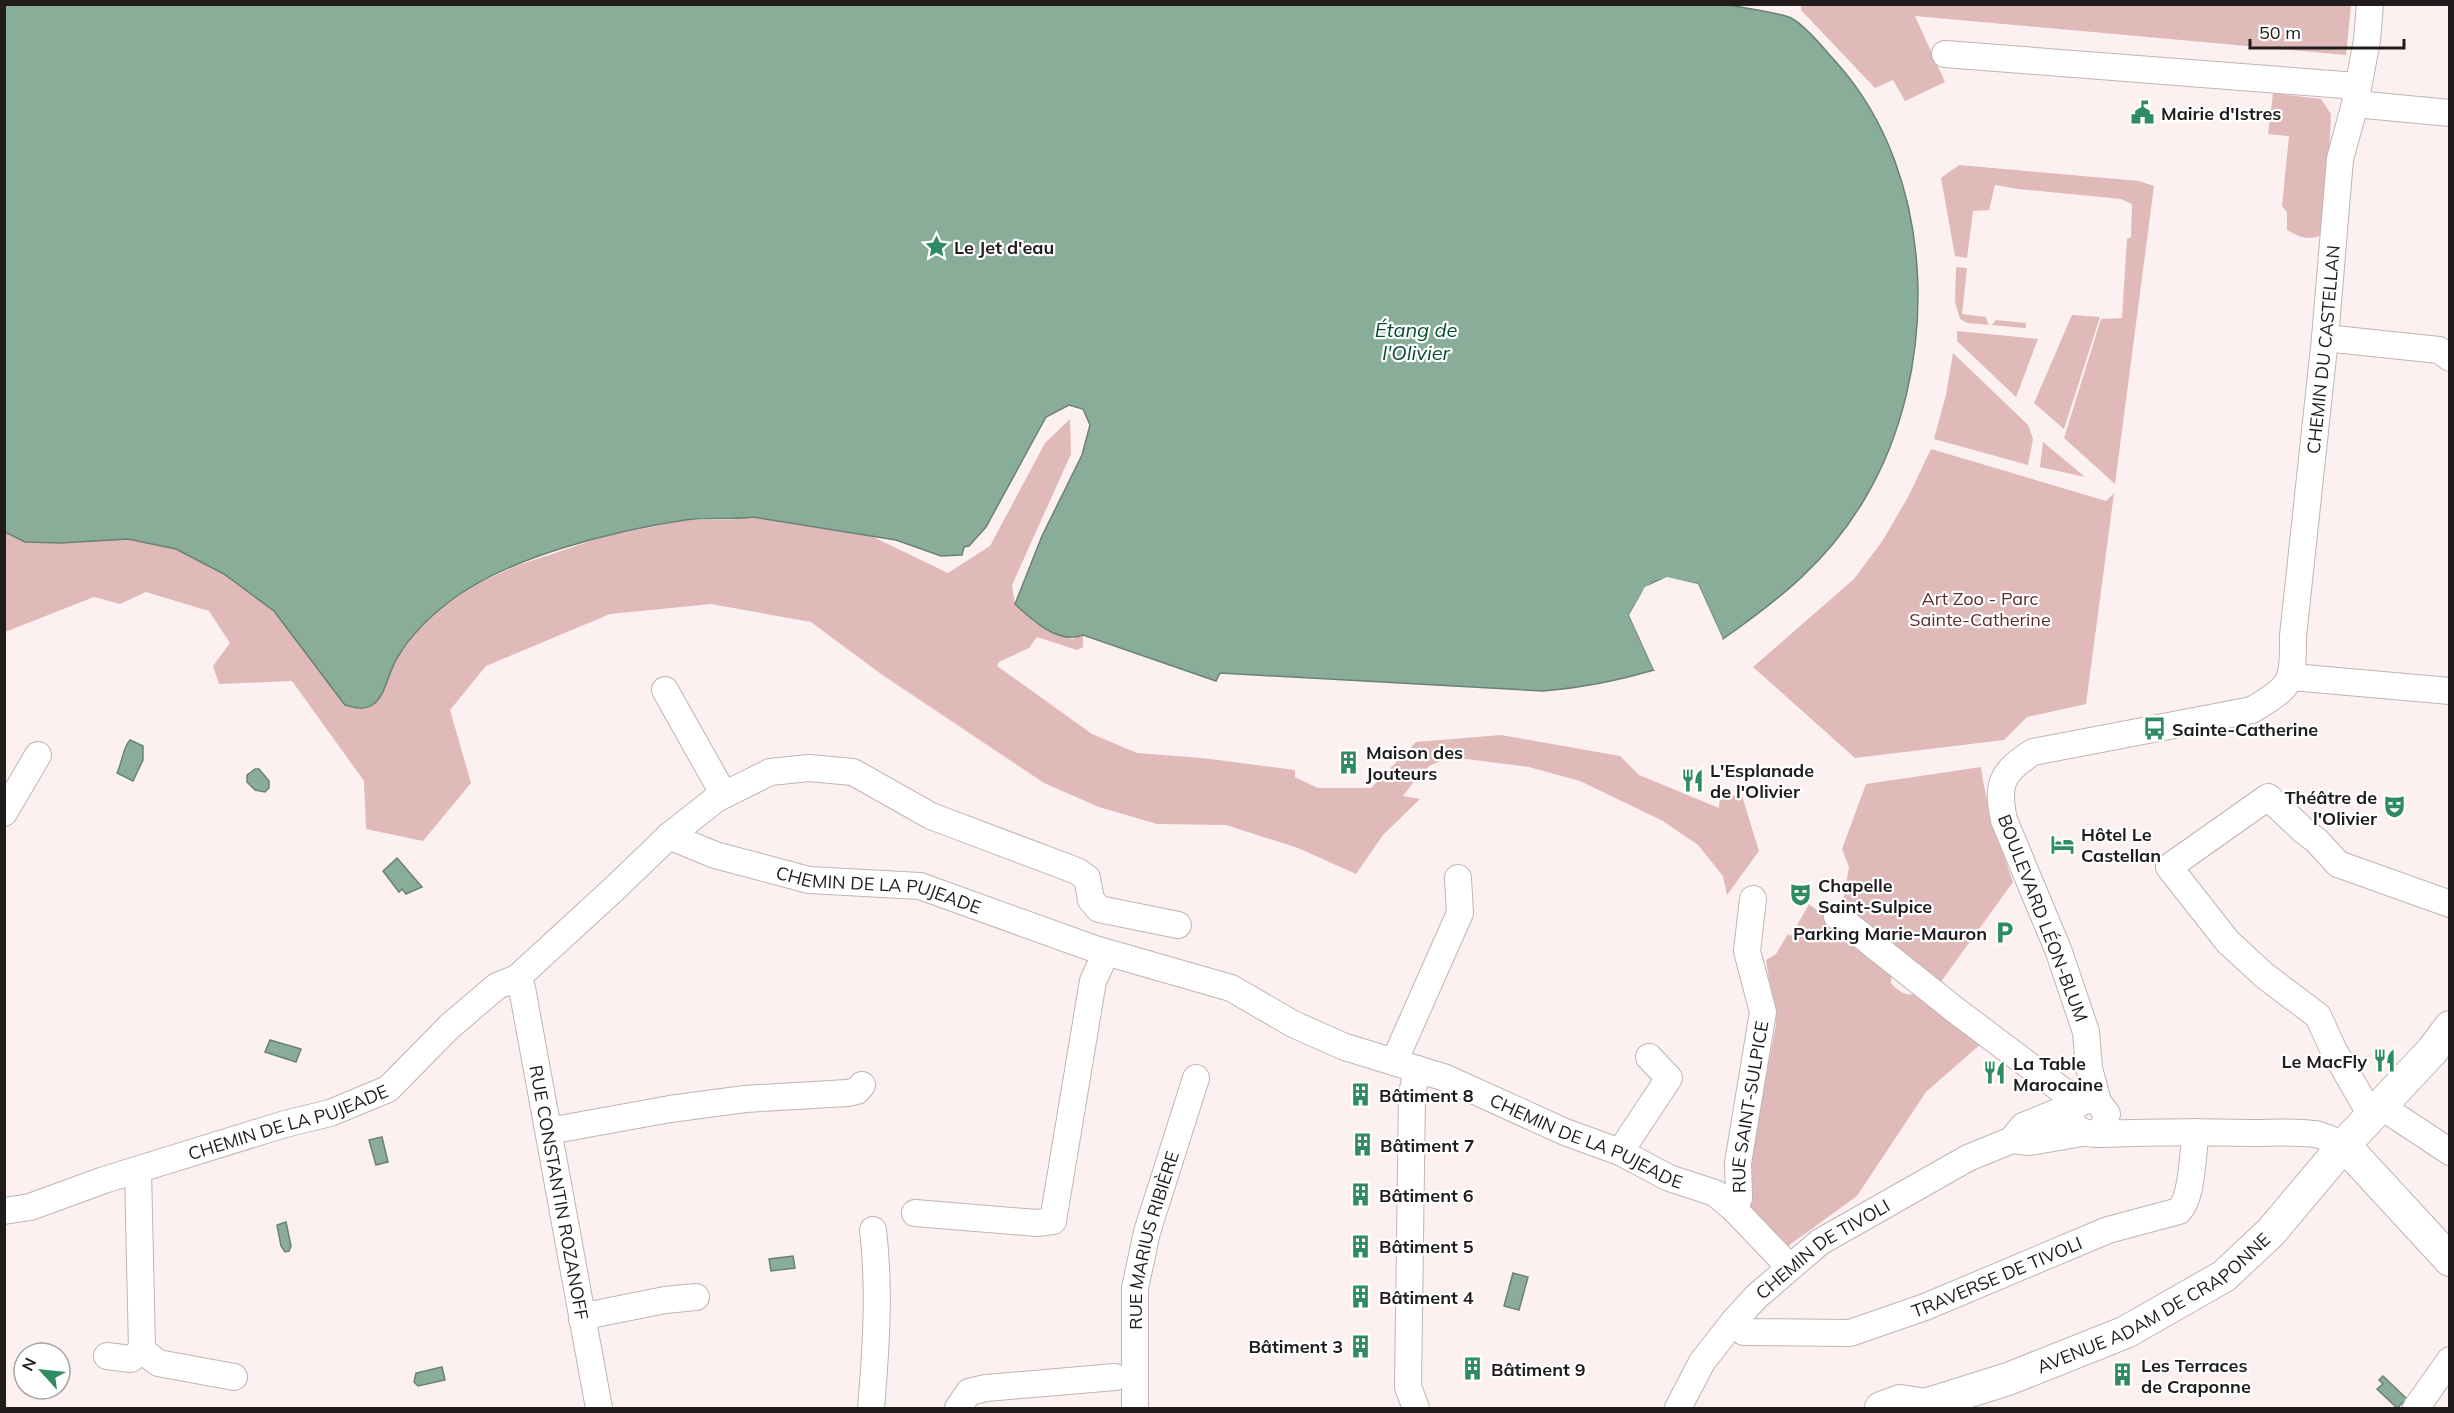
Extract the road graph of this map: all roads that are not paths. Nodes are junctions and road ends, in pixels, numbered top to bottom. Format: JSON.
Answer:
{"nodes":[{"id":1,"x":2370,"y":4,"type":"edge"},
{"id":2,"x":1944,"y":54,"type":"dead end"},
{"id":3,"x":2356,"y":95,"type":"junction"},
{"id":4,"x":2450,"y":113,"type":"edge"},
{"id":5,"x":2325,"y":338,"type":"junction"},
{"id":6,"x":2450,"y":358,"type":"edge"},
{"id":7,"x":2287,"y":685,"type":"junction"},
{"id":8,"x":665,"y":690,"type":"dead end"},
{"id":9,"x":2450,"y":691,"type":"edge"},
{"id":10,"x":38,"y":755,"type":"dead end"},
{"id":11,"x":724,"y":795,"type":"junction"},
{"id":12,"x":4,"y":813,"type":"edge"},
{"id":13,"x":669,"y":836,"type":"junction"},
{"id":14,"x":1458,"y":878,"type":"dead end"},
{"id":15,"x":1753,"y":899,"type":"dead end"},
{"id":16,"x":2450,"y":904,"type":"edge"},
{"id":17,"x":1837,"y":916,"type":"dead end"},
{"id":18,"x":1178,"y":925,"type":"dead end"},
{"id":19,"x":1106,"y":953,"type":"junction"},
{"id":20,"x":517,"y":978,"type":"junction"},
{"id":21,"x":2450,"y":1027,"type":"edge"},
{"id":22,"x":1649,"y":1057,"type":"dead end"},
{"id":23,"x":1406,"y":1066,"type":"junction"},
{"id":24,"x":1196,"y":1078,"type":"dead end"},
{"id":25,"x":862,"y":1085,"type":"dead end"},
{"id":26,"x":2377,"y":1112,"type":"junction"},
{"id":27,"x":2088,"y":1114,"type":"junction"},
{"id":28,"x":549,"y":1131,"type":"junction"},
{"id":29,"x":2196,"y":1132,"type":"junction"},
{"id":30,"x":2344,"y":1145,"type":"junction"},
{"id":31,"x":1620,"y":1152,"type":"junction"},
{"id":32,"x":2450,"y":1152,"type":"edge"},
{"id":33,"x":138,"y":1170,"type":"junction"},
{"id":34,"x":1734,"y":1209,"type":"junction"},
{"id":35,"x":4,"y":1211,"type":"edge"},
{"id":36,"x":915,"y":1213,"type":"dead end"},
{"id":37,"x":873,"y":1230,"type":"dead end"},
{"id":38,"x":2450,"y":1260,"type":"edge"},
{"id":39,"x":1788,"y":1268,"type":"junction"},
{"id":40,"x":696,"y":1297,"type":"dead end"},
{"id":41,"x":582,"y":1319,"type":"junction"},
{"id":42,"x":1734,"y":1321,"type":"junction"},
{"id":43,"x":142,"y":1350,"type":"junction"},
{"id":44,"x":107,"y":1356,"type":"dead end"},
{"id":45,"x":2450,"y":1360,"type":"edge"},
{"id":46,"x":234,"y":1377,"type":"dead end"},
{"id":47,"x":1115,"y":1377,"type":"dead end"},
{"id":48,"x":1923,"y":1407,"type":"edge"},
{"id":49,"x":599,"y":1408,"type":"edge"},
{"id":50,"x":871,"y":1408,"type":"edge"},
{"id":51,"x":958,"y":1408,"type":"edge"},
{"id":52,"x":1135,"y":1408,"type":"edge"},
{"id":53,"x":1416,"y":1408,"type":"edge"},
{"id":54,"x":1678,"y":1408,"type":"edge"},
{"id":55,"x":1881,"y":1408,"type":"edge"},
{"id":56,"x":2416,"y":1408,"type":"edge"}],
"edges":[{"from":1,"to":3,"type":"street","name":"CHEMIN DU CASTELLAN"},
{"from":2,"to":3,"type":"street"},
{"from":3,"to":4,"type":"street"},
{"from":3,"to":5,"type":"street","name":"CHEMIN DU CASTELLAN"},
{"from":5,"to":6,"type":"street"},
{"from":5,"to":7,"type":"street","name":"CHEMIN DU CASTELLAN"},
{"from":7,"to":9,"type":"street"},
{"from":7,"to":27,"type":"street","name":"BOULEVARD LÉON-BLUM"},
{"from":8,"to":11,"type":"street"},
{"from":10,"to":12,"type":"street"},
{"from":11,"to":13,"type":"street"},
{"from":11,"to":18,"type":"street"},
{"from":13,"to":19,"type":"street","name":"CHEMIN DE LA PUJEADE"},
{"from":13,"to":20,"type":"street","name":"CHEMIN DE LA PUJEADE"},
{"from":14,"to":23,"type":"street"},
{"from":15,"to":34,"type":"street","name":"RUE SAINT-SULPICE"},
{"from":16,"to":26,"type":"street"},
{"from":17,"to":27,"type":"street"},
{"from":19,"to":23,"type":"street","name":"CHEMIN DE LA PUJEADE"},
{"from":19,"to":36,"type":"street"},
{"from":20,"to":28,"type":"street","name":"RUE CONSTANTIN ROZANOFF"},
{"from":20,"to":33,"type":"street","name":"CHEMIN DE LA PUJEADE"},
{"from":21,"to":26,"type":"main road","name":"AVENUE ADAM DE CRAPONNE"},
{"from":22,"to":31,"type":"street"},
{"from":23,"to":31,"type":"street","name":"CHEMIN DE LA PUJEADE"},
{"from":23,"to":53,"type":"street"},
{"from":24,"to":52,"type":"street","name":"RUE MARIUS RIBIÈRE"},
{"from":25,"to":28,"type":"street"},
{"from":26,"to":30,"type":"main road","name":"AVENUE ADAM DE CRAPONNE"},
{"from":26,"to":32,"type":"street"},
{"from":27,"to":29,"type":"street"},
{"from":27,"to":39,"type":"street","name":"CHEMIN DE TIVOLI"},
{"from":28,"to":41,"type":"street","name":"RUE CONSTANTIN ROZANOFF"},
{"from":29,"to":30,"type":"street"},
{"from":29,"to":42,"type":"street","name":"TRAVERSE DE TIVOLI"},
{"from":30,"to":38,"type":"main road"},
{"from":30,"to":48,"type":"main road","name":"AVENUE ADAM DE CRAPONNE"},
{"from":31,"to":34,"type":"street","name":"CHEMIN DE LA PUJEADE"},
{"from":33,"to":35,"type":"street","name":"CHEMIN DE LA PUJEADE"},
{"from":33,"to":43,"type":"street"},
{"from":34,"to":39,"type":"street","name":"CHEMIN DE LA PUJEADE"},
{"from":37,"to":50,"type":"street"},
{"from":39,"to":42,"type":"street","name":"CHEMIN DE TIVOLI"},
{"from":40,"to":41,"type":"street"},
{"from":41,"to":49,"type":"street","name":"RUE CONSTANTIN ROZANOFF"},
{"from":42,"to":54,"type":"street","name":"CHEMIN DE TIVOLI"},
{"from":43,"to":44,"type":"street"},
{"from":43,"to":46,"type":"street"},
{"from":45,"to":56,"type":"street"},
{"from":47,"to":51,"type":"street"},
{"from":48,"to":55,"type":"main road","name":"AVENUE ADAM DE CRAPONNE"}]}
